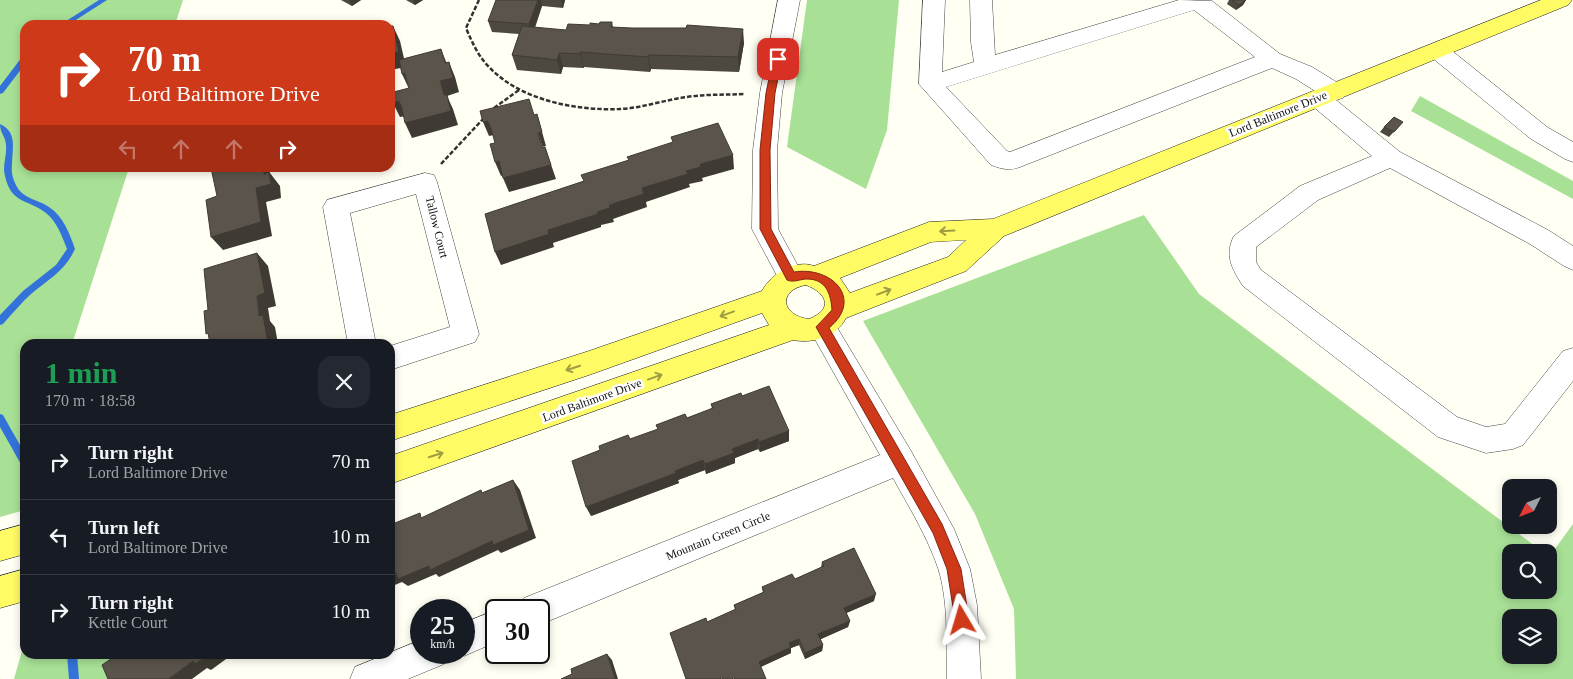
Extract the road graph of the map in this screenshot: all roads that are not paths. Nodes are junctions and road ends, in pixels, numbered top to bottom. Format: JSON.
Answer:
{"nodes":[{"id":1,"x":789,"y":0,"type":"edge"},
{"id":2,"x":934,"y":0,"type":"edge"},
{"id":3,"x":981,"y":0,"type":"edge"},
{"id":4,"x":1561,"y":0,"type":"edge"},
{"id":5,"x":1438,"y":51,"type":"junction"},
{"id":6,"x":1272,"y":59,"type":"junction"},
{"id":7,"x":986,"y":67,"type":"junction"},
{"id":8,"x":930,"y":84,"type":"junction"},
{"id":9,"x":1326,"y":95,"type":"junction"},
{"id":10,"x":1573,"y":153,"type":"edge"},
{"id":11,"x":1390,"y":158,"type":"junction"},
{"id":12,"x":995,"y":229,"type":"junction"},
{"id":13,"x":1573,"y":259,"type":"edge"},
{"id":14,"x":803,"y":277,"type":"junction"},
{"id":15,"x":773,"y":298,"type":"junction"},
{"id":16,"x":818,"y":321,"type":"junction"},
{"id":17,"x":361,"y":339,"type":"edge"},
{"id":18,"x":395,"y":356,"type":"edge"},
{"id":19,"x":1573,"y":360,"type":"edge"},
{"id":20,"x":395,"y":426,"type":"edge"},
{"id":21,"x":900,"y":462,"type":"junction"},
{"id":22,"x":395,"y":468,"type":"edge"},
{"id":23,"x":20,"y":540,"type":"edge"},
{"id":24,"x":0,"y":546,"type":"edge"},
{"id":25,"x":20,"y":586,"type":"edge"},
{"id":26,"x":0,"y":592,"type":"edge"},
{"id":27,"x":550,"y":604,"type":"edge"},
{"id":28,"x":410,"y":661,"type":"edge"},
{"id":29,"x":367,"y":679,"type":"edge"},
{"id":30,"x":964,"y":679,"type":"edge"}],
"edges":[{"from":1,"to":14,"type":"street"},
{"from":2,"to":8,"type":"street"},
{"from":3,"to":7,"type":"street"},
{"from":4,"to":5,"type":"main road","name":"Lord Baltimore Drive"},
{"from":5,"to":9,"type":"main road","name":"Lord Baltimore Drive"},
{"from":5,"to":10,"type":"street"},
{"from":6,"to":7,"type":"street"},
{"from":6,"to":8,"type":"street"},
{"from":6,"to":9,"type":"street"},
{"from":7,"to":8,"type":"street"},
{"from":9,"to":11,"type":"street"},
{"from":9,"to":12,"type":"main road","name":"Lord Baltimore Drive"},
{"from":11,"to":13,"type":"street"},
{"from":11,"to":19,"type":"street"},
{"from":12,"to":14,"type":"main road","name":"Lord Baltimore Drive","one_way":true},
{"from":16,"to":12,"type":"main road","name":"Lord Baltimore Drive","one_way":true},
{"from":14,"to":15,"type":"main road","name":"Lord Baltimore Drive"},
{"from":14,"to":16,"type":"main road"},
{"from":15,"to":16,"type":"main road"},
{"from":15,"to":20,"type":"main road","one_way":true},
{"from":16,"to":21,"type":"street"},
{"from":22,"to":16,"type":"main road","name":"Lord Baltimore Drive","one_way":true},
{"from":17,"to":18,"type":"street","name":"Tallow Court"},
{"from":21,"to":27,"type":"street","name":"Mountain Green Circle"},
{"from":21,"to":30,"type":"street"},
{"from":23,"to":24,"type":"main road"},
{"from":25,"to":26,"type":"main road"},
{"from":28,"to":29,"type":"street"}]}
